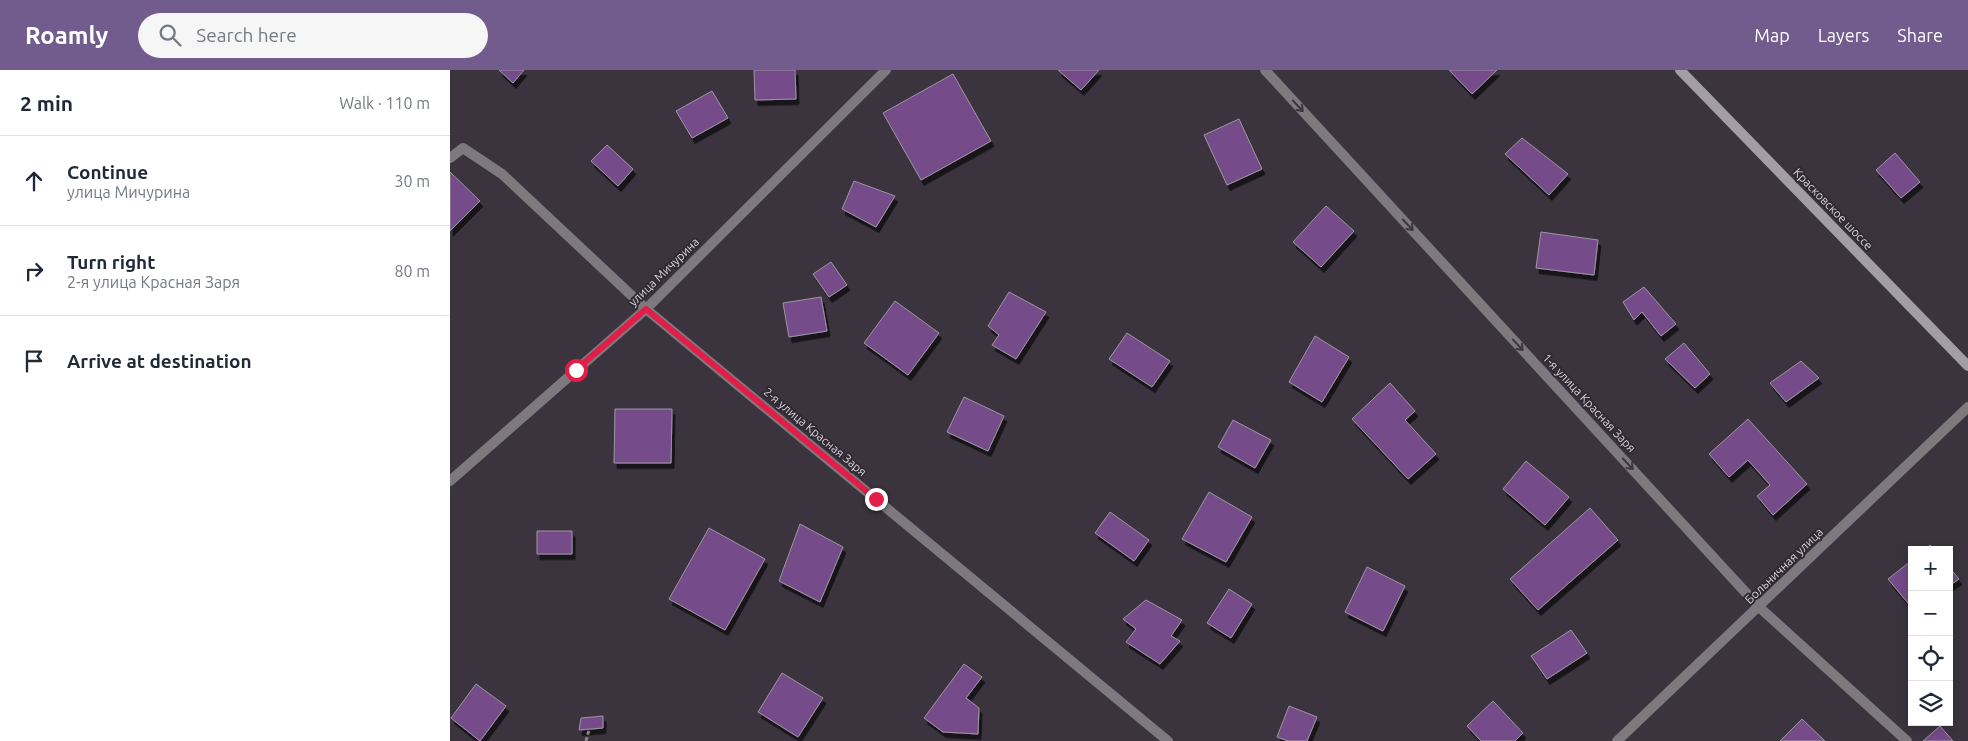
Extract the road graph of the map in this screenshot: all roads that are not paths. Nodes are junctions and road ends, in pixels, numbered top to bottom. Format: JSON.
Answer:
{"nodes":[{"id":1,"x":886,"y":70,"type":"edge"},
{"id":2,"x":1265,"y":70,"type":"edge"},
{"id":3,"x":1680,"y":70,"type":"edge"},
{"id":4,"x":450,"y":158,"type":"edge"},
{"id":5,"x":646,"y":309,"type":"junction"},
{"id":6,"x":1968,"y":366,"type":"edge"},
{"id":7,"x":1968,"y":408,"type":"edge"},
{"id":8,"x":450,"y":481,"type":"edge"},
{"id":9,"x":1760,"y":607,"type":"junction"},
{"id":10,"x":1166,"y":741,"type":"edge"},
{"id":11,"x":1617,"y":741,"type":"edge"},
{"id":12,"x":1907,"y":741,"type":"edge"}],
"edges":[{"from":1,"to":5,"type":"street","name":"улица Мичурина"},
{"from":2,"to":9,"type":"street","name":"1-я улица Красная Заря","one_way":true},
{"from":3,"to":6,"type":"main road","name":"Красковское шоссе"},
{"from":4,"to":5,"type":"street","name":"2-я улица Красная Заря"},
{"from":5,"to":8,"type":"street","name":"улица Мичурина"},
{"from":5,"to":10,"type":"street","name":"2-я улица Красная Заря"},
{"from":7,"to":9,"type":"street","name":"Больничная улица"},
{"from":9,"to":11,"type":"street","name":"Больничная улица"},
{"from":9,"to":12,"type":"street","name":"1-я улица Красная Заря"}]}
